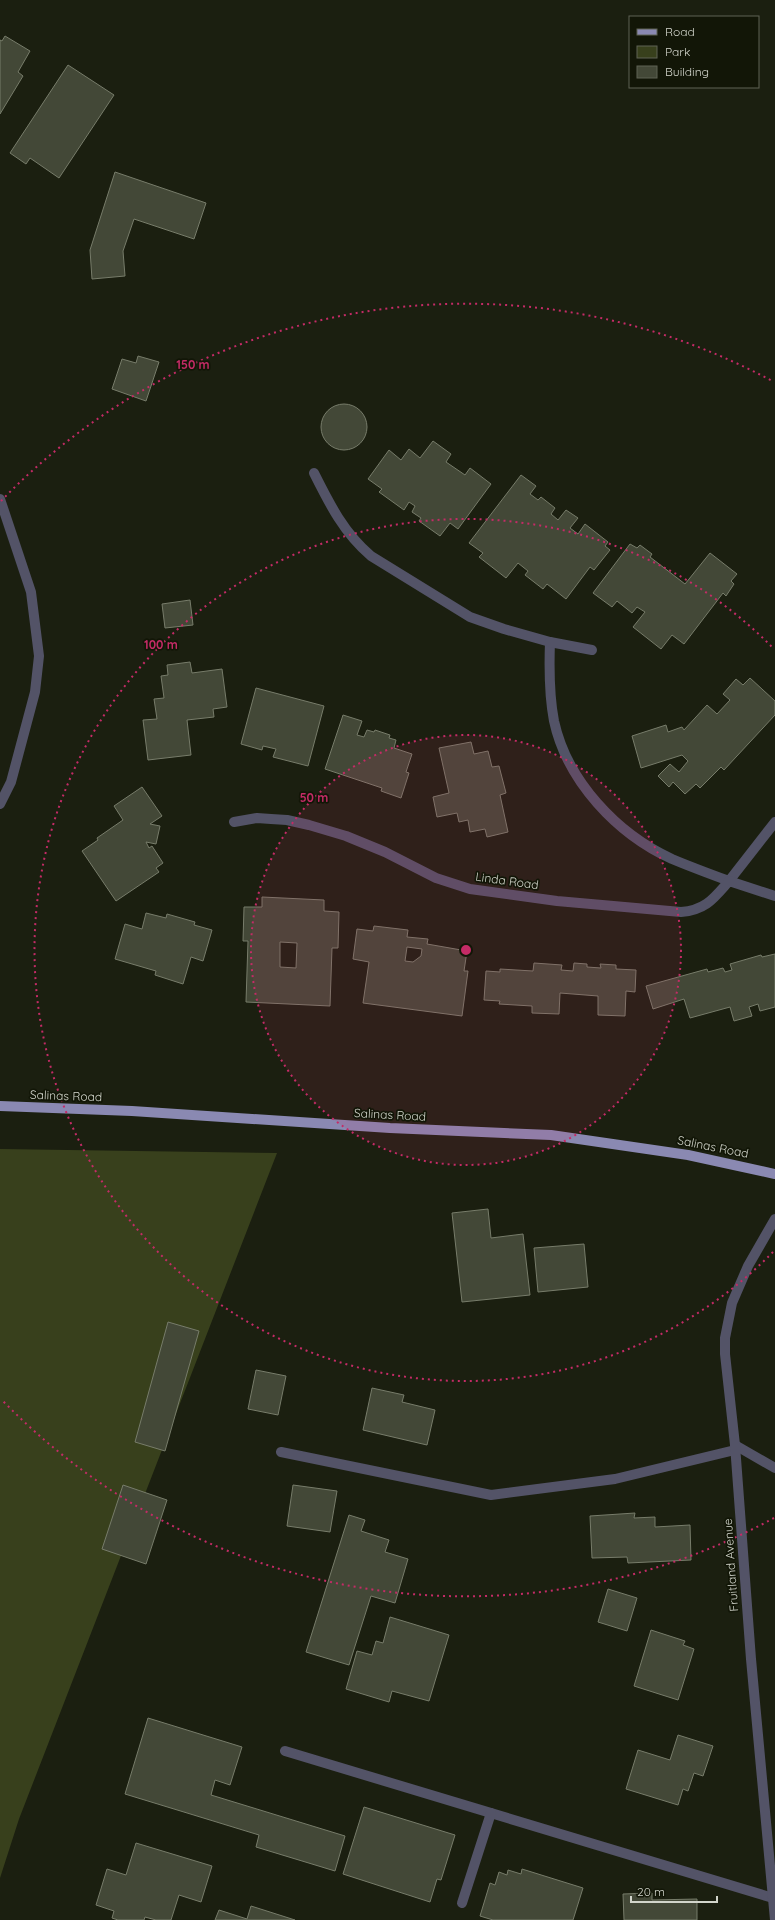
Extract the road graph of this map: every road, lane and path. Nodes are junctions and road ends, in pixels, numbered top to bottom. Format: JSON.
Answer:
{"nodes":[{"id":1,"x":314,"y":473,"type":"dead end"},
{"id":2,"x":0,"y":500,"type":"edge"},
{"id":3,"x":550,"y":642,"type":"junction"},
{"id":4,"x":592,"y":650,"type":"dead end"},
{"id":5,"x":0,"y":804,"type":"edge"},
{"id":6,"x":234,"y":822,"type":"dead end"},
{"id":7,"x":775,"y":822,"type":"edge"},
{"id":8,"x":729,"y":881,"type":"junction"},
{"id":9,"x":775,"y":896,"type":"edge"},
{"id":10,"x":0,"y":1106,"type":"edge"},
{"id":11,"x":775,"y":1174,"type":"edge"},
{"id":12,"x":775,"y":1219,"type":"edge"},
{"id":13,"x":735,"y":1447,"type":"junction"},
{"id":14,"x":281,"y":1452,"type":"dead end"},
{"id":15,"x":775,"y":1468,"type":"edge"},
{"id":16,"x":285,"y":1751,"type":"dead end"},
{"id":17,"x":491,"y":1813,"type":"junction"},
{"id":18,"x":772,"y":1898,"type":"junction"},
{"id":19,"x":462,"y":1903,"type":"dead end"},
{"id":20,"x":775,"y":1920,"type":"edge"}],
"edges":[{"from":1,"to":3,"type":"street"},
{"from":2,"to":5,"type":"street"},
{"from":3,"to":4,"type":"street"},
{"from":3,"to":8,"type":"street"},
{"from":6,"to":8,"type":"street","name":"Linda Road"},
{"from":7,"to":8,"type":"street","name":"Linda Road"},
{"from":8,"to":9,"type":"street"},
{"from":10,"to":11,"type":"main road","name":"Salinas Road"},
{"from":12,"to":13,"type":"street","name":"Fruitland Avenue"},
{"from":13,"to":14,"type":"street"},
{"from":13,"to":15,"type":"street"},
{"from":13,"to":18,"type":"street","name":"Fruitland Avenue"},
{"from":16,"to":17,"type":"street"},
{"from":17,"to":18,"type":"street"},
{"from":17,"to":19,"type":"street"},
{"from":18,"to":20,"type":"street","name":"Fruitland Avenue"}]}
